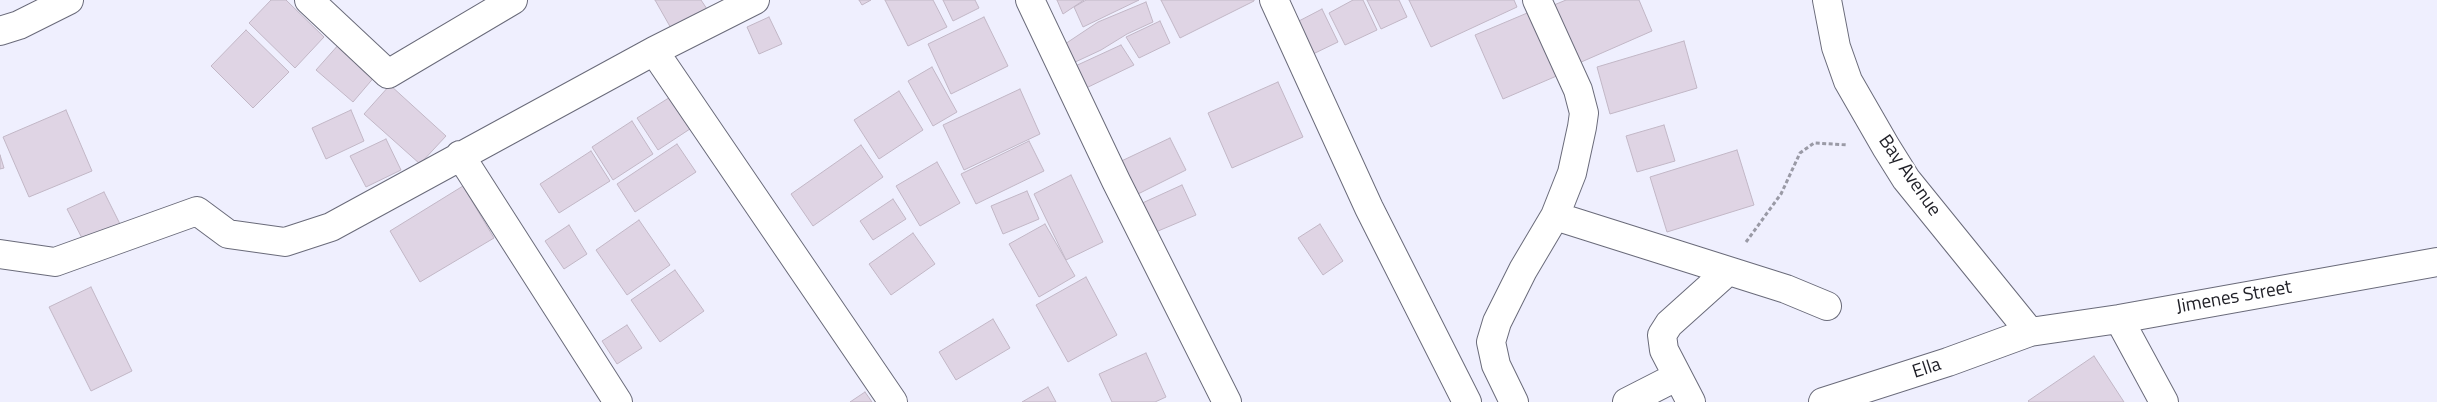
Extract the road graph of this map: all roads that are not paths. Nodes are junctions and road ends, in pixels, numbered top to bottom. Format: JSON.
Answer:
{"nodes":[{"id":1,"x":69,"y":0,"type":"edge"},
{"id":2,"x":309,"y":0,"type":"edge"},
{"id":3,"x":755,"y":0,"type":"edge"},
{"id":4,"x":1030,"y":0,"type":"edge"},
{"id":5,"x":1274,"y":0,"type":"edge"},
{"id":6,"x":1537,"y":0,"type":"edge"},
{"id":7,"x":1827,"y":0,"type":"edge"},
{"id":8,"x":504,"y":2,"type":"edge"},
{"id":9,"x":0,"y":31,"type":"edge"},
{"id":10,"x":654,"y":51,"type":"junction"},
{"id":11,"x":460,"y":155,"type":"junction"},
{"id":12,"x":1556,"y":216,"type":"junction"},
{"id":13,"x":0,"y":254,"type":"edge"},
{"id":14,"x":2437,"y":262,"type":"edge"},
{"id":15,"x":1728,"y":271,"type":"junction"},
{"id":16,"x":1826,"y":306,"type":"dead end"},
{"id":17,"x":2119,"y":319,"type":"junction"},
{"id":18,"x":2030,"y":332,"type":"junction"},
{"id":19,"x":1676,"y":377,"type":"junction"},
{"id":20,"x":618,"y":402,"type":"edge"},
{"id":21,"x":893,"y":402,"type":"edge"},
{"id":22,"x":1227,"y":402,"type":"edge"},
{"id":23,"x":1467,"y":402,"type":"edge"},
{"id":24,"x":1514,"y":402,"type":"edge"},
{"id":25,"x":1627,"y":402,"type":"edge"},
{"id":26,"x":1690,"y":402,"type":"edge"},
{"id":27,"x":1823,"y":402,"type":"edge"},
{"id":28,"x":2164,"y":402,"type":"edge"}],
"edges":[{"from":1,"to":9,"type":"street"},
{"from":2,"to":8,"type":"street"},
{"from":3,"to":10,"type":"street"},
{"from":4,"to":22,"type":"street"},
{"from":5,"to":23,"type":"street"},
{"from":6,"to":12,"type":"street"},
{"from":7,"to":18,"type":"street","name":"Bay Avenue"},
{"from":10,"to":11,"type":"street"},
{"from":10,"to":21,"type":"street"},
{"from":11,"to":13,"type":"street"},
{"from":11,"to":20,"type":"street"},
{"from":12,"to":15,"type":"street"},
{"from":12,"to":24,"type":"street"},
{"from":14,"to":17,"type":"street","name":"Jimenes Street"},
{"from":15,"to":16,"type":"street"},
{"from":15,"to":19,"type":"street"},
{"from":17,"to":18,"type":"street","name":"Jimenes Street"},
{"from":17,"to":28,"type":"street"},
{"from":18,"to":27,"type":"street","name":"Ella"},
{"from":19,"to":25,"type":"street"},
{"from":19,"to":26,"type":"street"}]}
